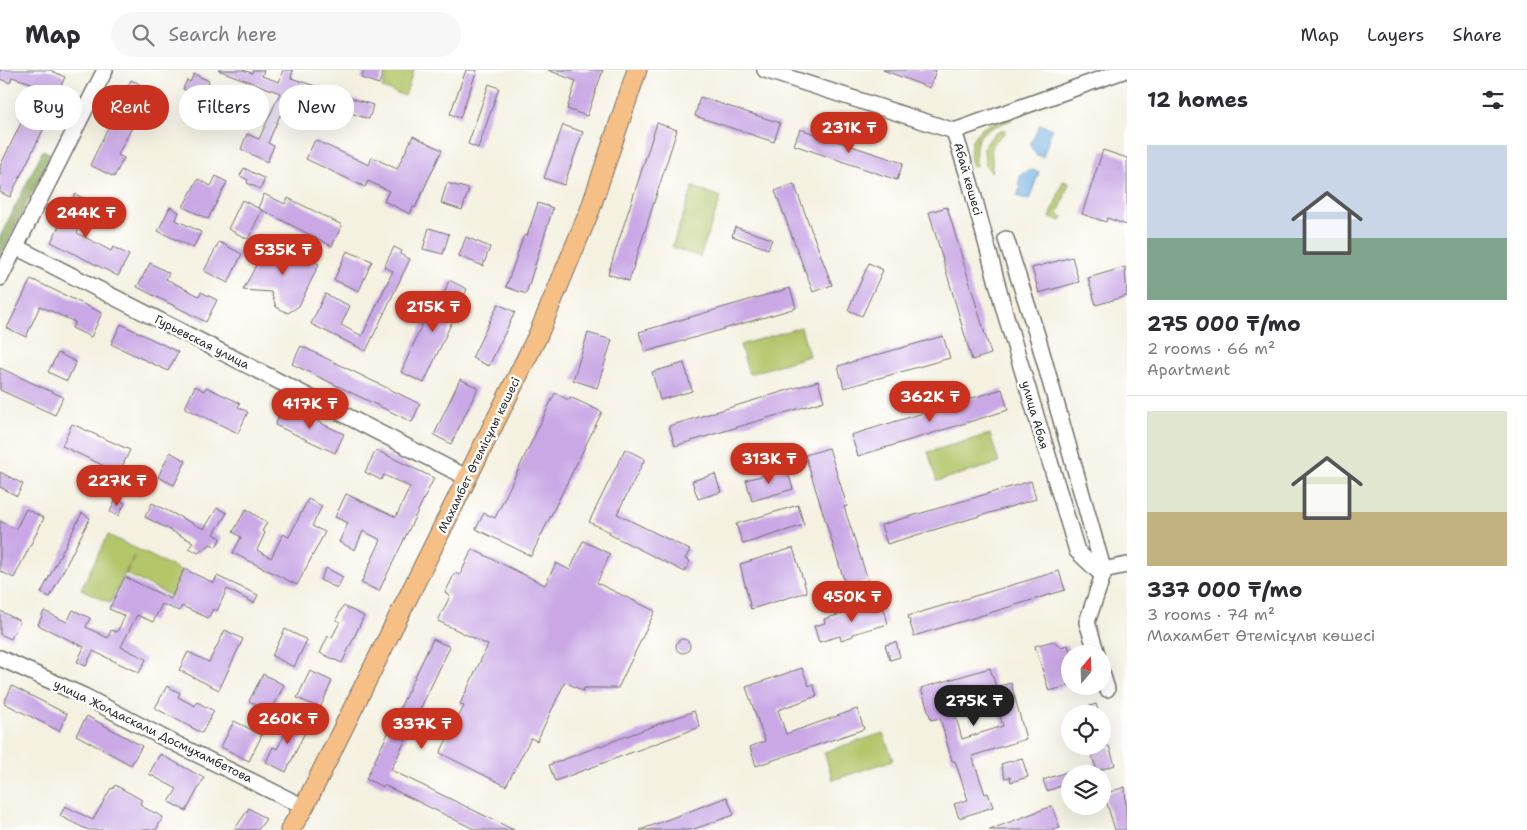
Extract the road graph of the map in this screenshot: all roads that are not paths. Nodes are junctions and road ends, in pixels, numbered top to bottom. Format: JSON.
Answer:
{"nodes":[{"id":1,"x":105,"y":70,"type":"edge"},
{"id":2,"x":637,"y":70,"type":"edge"},
{"id":3,"x":765,"y":70,"type":"edge"},
{"id":4,"x":1126,"y":70,"type":"edge"},
{"id":5,"x":954,"y":131,"type":"junction"},
{"id":6,"x":1006,"y":239,"type":"dead end"},
{"id":7,"x":986,"y":244,"type":"joint"},
{"id":8,"x":16,"y":247,"type":"junction"},
{"id":9,"x":0,"y":278,"type":"edge"},
{"id":10,"x":468,"y":478,"type":"junction"},
{"id":11,"x":1127,"y":566,"type":"edge"},
{"id":12,"x":1104,"y":572,"type":"junction"},
{"id":13,"x":1094,"y":645,"type":"edge"},
{"id":14,"x":0,"y":658,"type":"edge"},
{"id":15,"x":304,"y":807,"type":"junction"},
{"id":16,"x":290,"y":830,"type":"edge"}],
"edges":[{"from":1,"to":8,"type":"street"},
{"from":2,"to":10,"type":"main road","name":"Махамбет Өтемісұлы көшесі"},
{"from":3,"to":5,"type":"street","name":"Абай көшесі"},
{"from":4,"to":5,"type":"street"},
{"from":5,"to":7,"type":"street","name":"Абай көшесі"},
{"from":6,"to":12,"type":"street","name":"улица Абая"},
{"from":7,"to":12,"type":"street","name":"улица Абая"},
{"from":8,"to":9,"type":"street"},
{"from":8,"to":10,"type":"street","name":"Гурьевская улица"},
{"from":10,"to":15,"type":"main road","name":"Махамбет Өтемісұлы көшесі"},
{"from":11,"to":12,"type":"street"},
{"from":12,"to":13,"type":"street"},
{"from":14,"to":15,"type":"street","name":"улица Жолдаскали Досмухамбетова"},
{"from":15,"to":16,"type":"main road","name":"Махамбет Өтемісұлы көшесі"}]}
